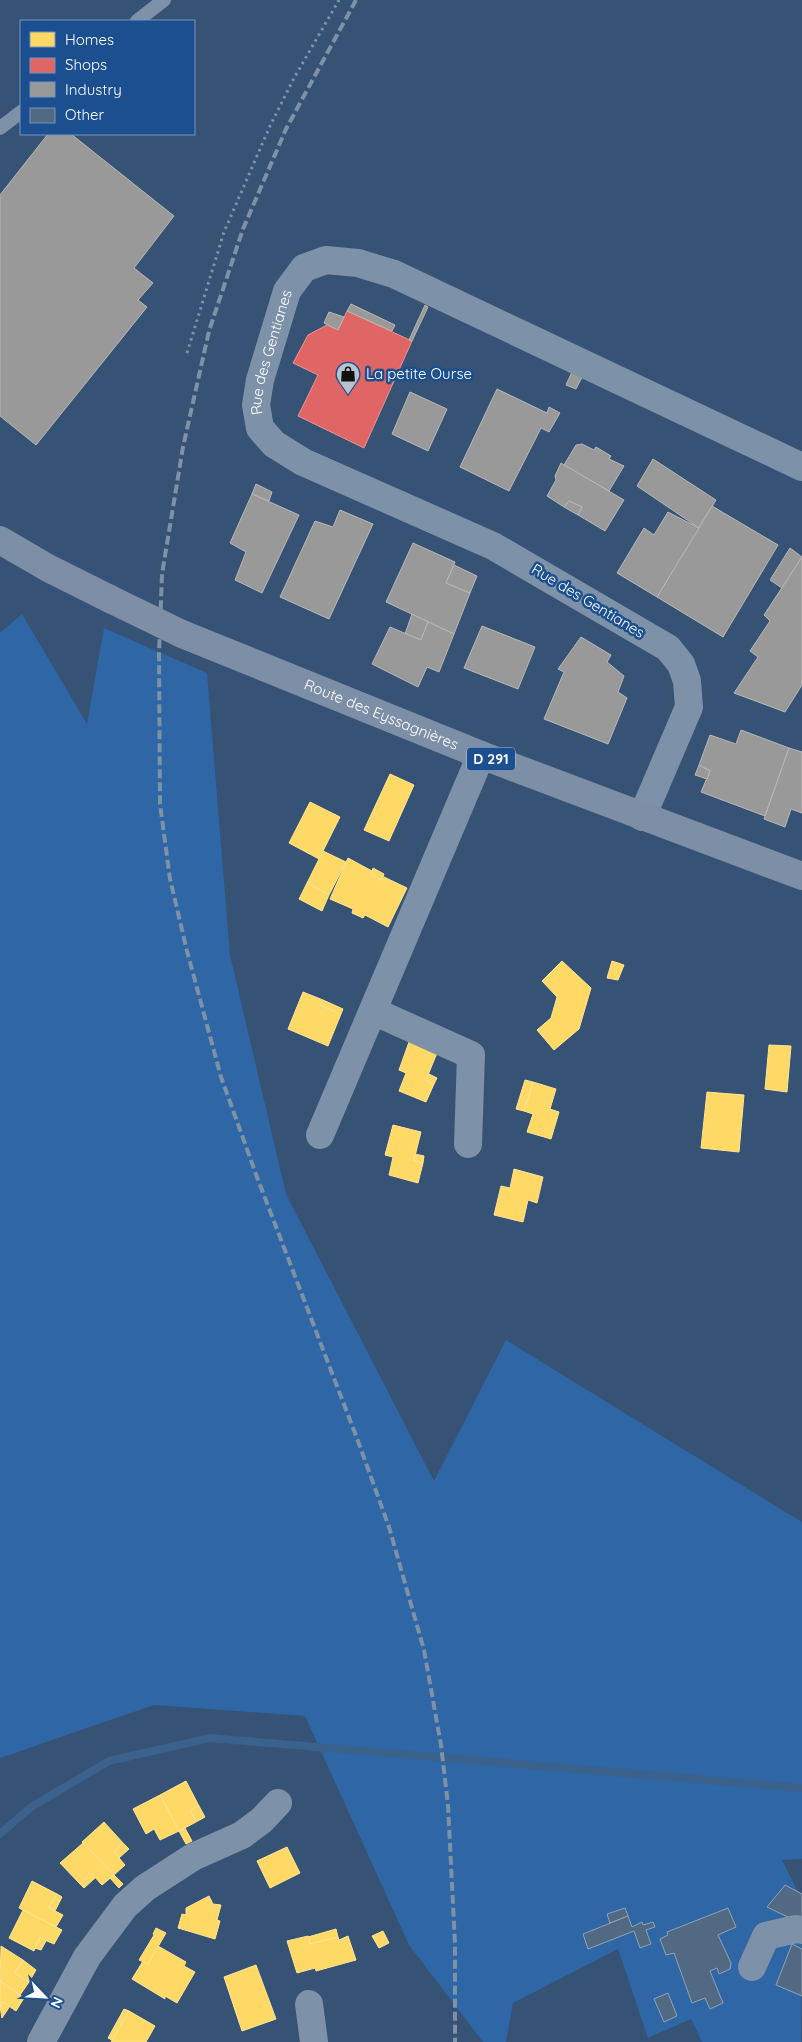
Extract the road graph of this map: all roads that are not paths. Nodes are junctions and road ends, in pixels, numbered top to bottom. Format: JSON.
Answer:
{"nodes":[{"id":1,"x":164,"y":0,"type":"edge"},
{"id":2,"x":138,"y":20,"type":"edge"},
{"id":3,"x":20,"y":113,"type":"edge"},
{"id":4,"x":0,"y":128,"type":"edge"},
{"id":5,"x":802,"y":467,"type":"edge"},
{"id":6,"x":0,"y":540,"type":"edge"},
{"id":7,"x":480,"y":755,"type":"junction"},
{"id":8,"x":642,"y":817,"type":"junction"},
{"id":9,"x":802,"y":876,"type":"edge"},
{"id":10,"x":373,"y":1011,"type":"junction"},
{"id":11,"x":320,"y":1135,"type":"dead end"},
{"id":12,"x":468,"y":1144,"type":"dead end"},
{"id":13,"x":278,"y":1803,"type":"dead end"},
{"id":14,"x":802,"y":1930,"type":"edge"},
{"id":15,"x":752,"y":1967,"type":"dead end"},
{"id":16,"x":308,"y":2004,"type":"dead end"},
{"id":17,"x":41,"y":2042,"type":"edge"},
{"id":18,"x":314,"y":2042,"type":"edge"}],
"edges":[{"from":1,"to":2,"type":"lane"},
{"from":3,"to":4,"type":"lane"},
{"from":5,"to":8,"type":"street","name":"Rue des Gentianes"},
{"from":6,"to":7,"type":"main road","name":"Route des Eyssagnières","number":"D 291","bridge":true},
{"from":7,"to":8,"type":"main road","name":"Route des Eyssagnières","number":"D 291"},
{"from":7,"to":10,"type":"street"},
{"from":8,"to":9,"type":"main road","name":"Route des Eyssagnières","number":"D 291"},
{"from":10,"to":11,"type":"street"},
{"from":10,"to":12,"type":"street"},
{"from":13,"to":17,"type":"street"},
{"from":14,"to":15,"type":"street"},
{"from":16,"to":18,"type":"street"}]}
